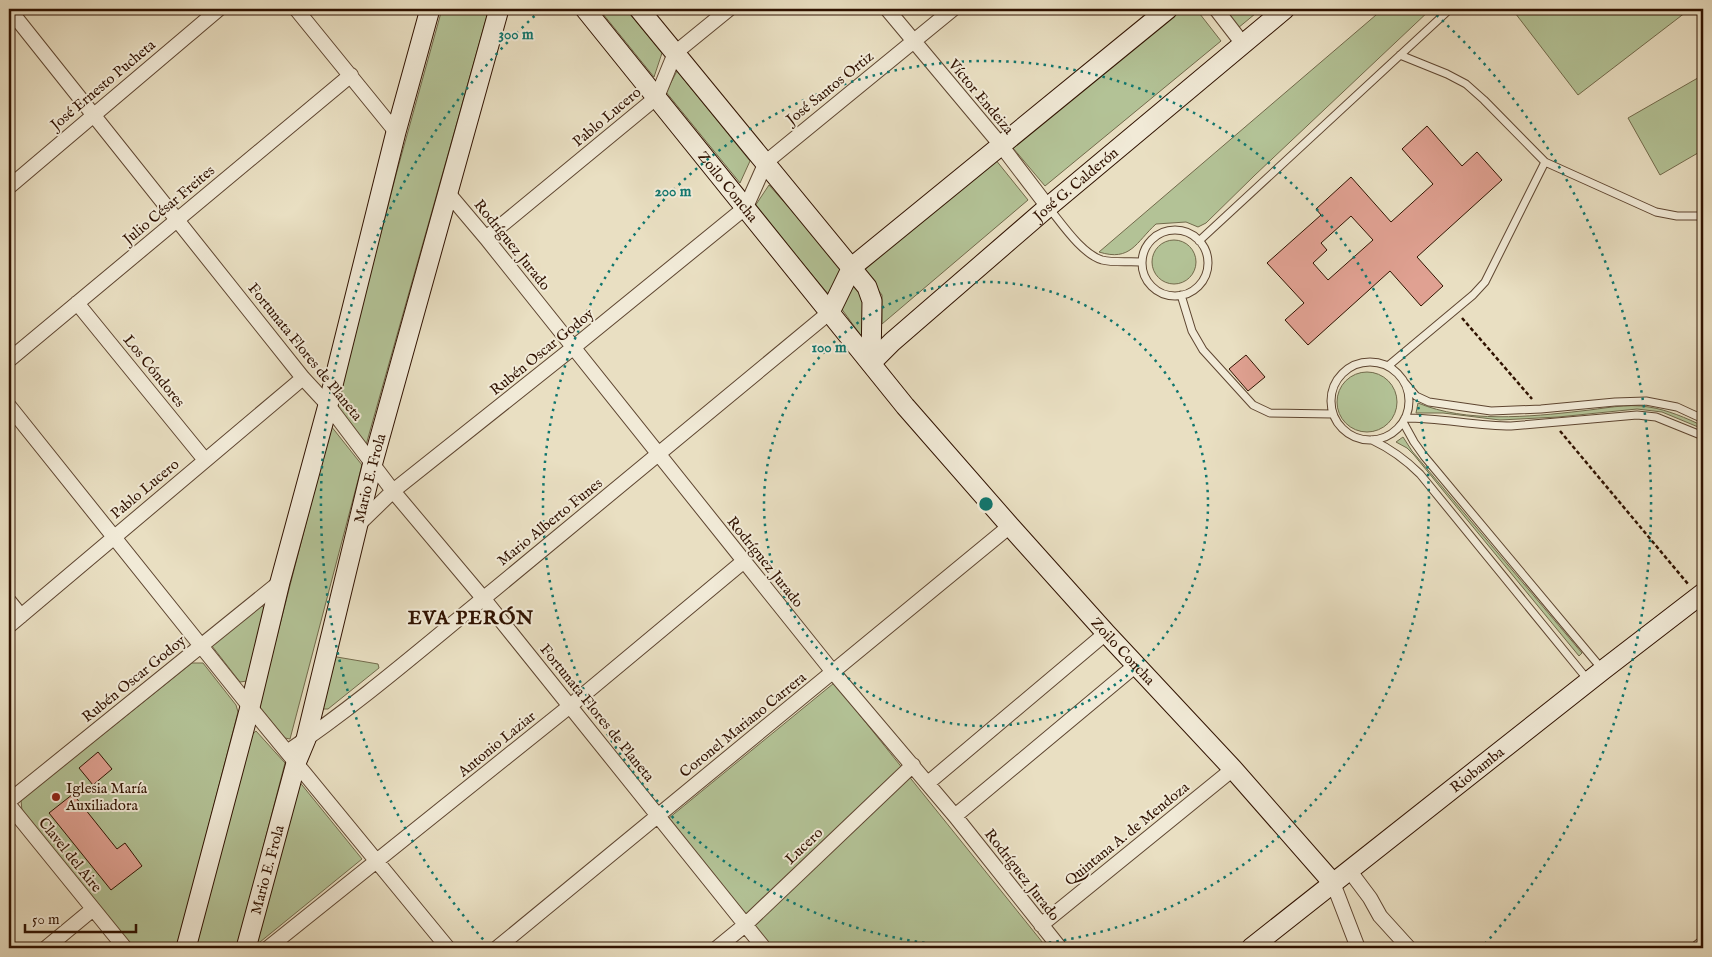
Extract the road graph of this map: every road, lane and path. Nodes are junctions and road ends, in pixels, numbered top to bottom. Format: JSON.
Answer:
{"nodes":[{"id":1,"x":9,"y":9,"type":"edge"},
{"id":2,"x":219,"y":9,"type":"edge"},
{"id":3,"x":296,"y":9,"type":"edge"},
{"id":4,"x":430,"y":9,"type":"edge"},
{"id":5,"x":499,"y":9,"type":"edge"},
{"id":6,"x":585,"y":9,"type":"edge"},
{"id":7,"x":639,"y":9,"type":"edge"},
{"id":8,"x":729,"y":9,"type":"edge"},
{"id":9,"x":887,"y":9,"type":"edge"},
{"id":10,"x":952,"y":9,"type":"edge"},
{"id":11,"x":1168,"y":9,"type":"edge"},
{"id":12,"x":1216,"y":9,"type":"edge"},
{"id":13,"x":1284,"y":9,"type":"edge"},
{"id":14,"x":1450,"y":9,"type":"edge"},
{"id":15,"x":913,"y":40,"type":"junction"},
{"id":16,"x":1243,"y":44,"type":"junction"},
{"id":17,"x":675,"y":53,"type":"junction"},
{"id":18,"x":1400,"y":55,"type":"junction"},
{"id":19,"x":351,"y":75,"type":"junction"},
{"id":20,"x":657,"y":97,"type":"junction"},
{"id":21,"x":93,"y":115,"type":"junction"},
{"id":22,"x":396,"y":132,"type":"junction"},
{"id":23,"x":1000,"y":144,"type":"junction"},
{"id":24,"x":766,"y":162,"type":"junction"},
{"id":25,"x":1546,"y":162,"type":"junction"},
{"id":26,"x":9,"y":187,"type":"edge"},
{"id":27,"x":448,"y":193,"type":"junction"},
{"id":28,"x":746,"y":207,"type":"junction"},
{"id":29,"x":1048,"y":207,"type":"junction"},
{"id":30,"x":1703,"y":216,"type":"edge"},
{"id":31,"x":177,"y":220,"type":"junction"},
{"id":32,"x":486,"y":238,"type":"junction"},
{"id":33,"x":1199,"y":241,"type":"junction"},
{"id":34,"x":1142,"y":262,"type":"junction"},
{"id":35,"x":852,"y":267,"type":"junction"},
{"id":36,"x":1182,"y":295,"type":"junction"},
{"id":37,"x":77,"y":303,"type":"junction"},
{"id":38,"x":1455,"y":309,"type":"junction"},
{"id":39,"x":830,"y":312,"type":"junction"},
{"id":40,"x":574,"y":347,"type":"junction"},
{"id":41,"x":9,"y":360,"type":"edge"},
{"id":42,"x":871,"y":363,"type":"junction"},
{"id":43,"x":1388,"y":366,"type":"junction"},
{"id":44,"x":303,"y":378,"type":"junction"},
{"id":45,"x":1404,"y":382,"type":"junction"},
{"id":46,"x":328,"y":405,"type":"junction"},
{"id":47,"x":9,"y":406,"type":"edge"},
{"id":48,"x":1541,"y":409,"type":"junction"},
{"id":49,"x":1332,"y":414,"type":"junction"},
{"id":50,"x":1703,"y":419,"type":"edge"},
{"id":51,"x":1404,"y":420,"type":"junction"},
{"id":52,"x":1552,"y":422,"type":"junction"},
{"id":53,"x":1703,"y":436,"type":"edge"},
{"id":54,"x":1372,"y":440,"type":"junction"},
{"id":55,"x":658,"y":455,"type":"junction"},
{"id":56,"x":205,"y":460,"type":"junction"},
{"id":57,"x":373,"y":462,"type":"junction"},
{"id":58,"x":393,"y":491,"type":"junction"},
{"id":59,"x":359,"y":524,"type":"junction"},
{"id":60,"x":1010,"y":526,"type":"junction"},
{"id":61,"x":114,"y":537,"type":"junction"},
{"id":62,"x":744,"y":561,"type":"junction"},
{"id":63,"x":280,"y":582,"type":"junction"},
{"id":64,"x":1701,"y":594,"type":"edge"},
{"id":65,"x":483,"y":598,"type":"junction"},
{"id":66,"x":9,"y":601,"type":"edge"},
{"id":67,"x":21,"y":616,"type":"junction"},
{"id":68,"x":9,"y":626,"type":"edge"},
{"id":69,"x":1106,"y":634,"type":"junction"},
{"id":70,"x":201,"y":646,"type":"junction"},
{"id":71,"x":1136,"y":665,"type":"junction"},
{"id":72,"x":833,"y":672,"type":"junction"},
{"id":73,"x":1596,"y":675,"type":"junction"},
{"id":74,"x":250,"y":706,"type":"junction"},
{"id":75,"x":570,"y":706,"type":"junction"},
{"id":76,"x":306,"y":739,"type":"junction"},
{"id":77,"x":292,"y":757,"type":"junction"},
{"id":78,"x":913,"y":765,"type":"junction"},
{"id":79,"x":1233,"y":769,"type":"junction"},
{"id":80,"x":928,"y":783,"type":"junction"},
{"id":81,"x":9,"y":801,"type":"edge"},
{"id":82,"x":9,"y":805,"type":"edge"},
{"id":83,"x":659,"y":815,"type":"junction"},
{"id":84,"x":955,"y":816,"type":"junction"},
{"id":85,"x":377,"y":860,"type":"junction"},
{"id":86,"x":1349,"y":870,"type":"junction"},
{"id":87,"x":1333,"y":883,"type":"junction"},
{"id":88,"x":93,"y":909,"type":"junction"},
{"id":89,"x":745,"y":925,"type":"junction"},
{"id":90,"x":1041,"y":925,"type":"junction"},
{"id":91,"x":1703,"y":944,"type":"edge"},
{"id":92,"x":46,"y":948,"type":"edge"},
{"id":93,"x":125,"y":948,"type":"edge"},
{"id":94,"x":186,"y":948,"type":"edge"},
{"id":95,"x":246,"y":948,"type":"edge"},
{"id":96,"x":268,"y":948,"type":"edge"},
{"id":97,"x":448,"y":948,"type":"edge"},
{"id":98,"x":497,"y":948,"type":"edge"},
{"id":99,"x":716,"y":948,"type":"edge"},
{"id":100,"x":764,"y":948,"type":"edge"},
{"id":101,"x":1060,"y":948,"type":"edge"},
{"id":102,"x":1252,"y":948,"type":"edge"},
{"id":103,"x":1358,"y":948,"type":"edge"},
{"id":104,"x":1409,"y":948,"type":"edge"},
{"id":105,"x":1698,"y":948,"type":"edge"}],
"edges":[{"from":1,"to":21,"type":"street","name":"Fortunata Flores de Planeta"},
{"from":2,"to":21,"type":"street","name":"José Ernesto Pucheta"},
{"from":3,"to":19,"type":"street"},
{"from":4,"to":22,"type":"street"},
{"from":5,"to":27,"type":"street","name":"Mario E. Frola"},
{"from":6,"to":20,"type":"street","name":"Zoilo Concha"},
{"from":7,"to":17,"type":"street"},
{"from":8,"to":17,"type":"street","name":"Pablo Lucero"},
{"from":9,"to":15,"type":"street","name":"Víctor Endeiza"},
{"from":10,"to":15,"type":"street","name":"José Santos Ortiz"},
{"from":11,"to":23,"type":"street"},
{"from":12,"to":16,"type":"street"},
{"from":13,"to":16,"type":"street","name":"José G. Calderón"},
{"from":14,"to":18,"type":"lane"},
{"from":15,"to":23,"type":"street","name":"Víctor Endeiza"},
{"from":15,"to":24,"type":"street","name":"José Santos Ortiz"},
{"from":16,"to":29,"type":"street","name":"José G. Calderón"},
{"from":17,"to":20,"type":"street","name":"Pablo Lucero"},
{"from":17,"to":24,"type":"street"},
{"from":18,"to":25,"type":"lane"},
{"from":18,"to":33,"type":"lane"},
{"from":19,"to":22,"type":"street"},
{"from":19,"to":31,"type":"street","name":"Julio César Freites"},
{"from":20,"to":28,"type":"street","name":"Zoilo Concha"},
{"from":20,"to":32,"type":"street","name":"Pablo Lucero"},
{"from":21,"to":26,"type":"street","name":"José Ernesto Pucheta"},
{"from":21,"to":31,"type":"street","name":"Fortunata Flores de Planeta"},
{"from":22,"to":46,"type":"street"},
{"from":23,"to":29,"type":"street","name":"Víctor Endeiza"},
{"from":23,"to":35,"type":"street"},
{"from":24,"to":28,"type":"street","name":"José Santos Ortiz"},
{"from":24,"to":35,"type":"street"},
{"from":25,"to":30,"type":"lane"},
{"from":25,"to":38,"type":"lane"},
{"from":27,"to":32,"type":"street","name":"Rodríguez Jurado"},
{"from":27,"to":57,"type":"street","name":"Mario E. Frola"},
{"from":28,"to":39,"type":"street","name":"Zoilo Concha"},
{"from":28,"to":40,"type":"street","name":"Rubén Oscar Godoy"},
{"from":29,"to":34,"type":"lane"},
{"from":29,"to":42,"type":"street","name":"José G. Calderón"},
{"from":31,"to":37,"type":"street","name":"Julio César Freites"},
{"from":31,"to":44,"type":"street","name":"Fortunata Flores de Planeta"},
{"from":32,"to":40,"type":"street","name":"Rodríguez Jurado"},
{"from":33,"to":34,"type":"lane"},
{"from":33,"to":36,"type":"lane"},
{"from":34,"to":36,"type":"lane"},
{"from":35,"to":39,"type":"street"},
{"from":35,"to":42,"type":"street"},
{"from":36,"to":49,"type":"lane"},
{"from":37,"to":41,"type":"street","name":"Julio César Freites"},
{"from":37,"to":56,"type":"street","name":"Los Cóndores"},
{"from":38,"to":43,"type":"lane"},
{"from":38,"to":48,"type":"path"},
{"from":39,"to":42,"type":"street","name":"Zoilo Concha"},
{"from":39,"to":55,"type":"street","name":"Mario Alberto Funes"},
{"from":40,"to":55,"type":"street","name":"Rodríguez Jurado"},
{"from":40,"to":58,"type":"street","name":"Rubén Oscar Godoy"},
{"from":42,"to":60,"type":"street","name":"Zoilo Concha"},
{"from":43,"to":45,"type":"lane"},
{"from":43,"to":49,"type":"lane"},
{"from":44,"to":46,"type":"street","name":"Fortunata Flores de Planeta"},
{"from":44,"to":56,"type":"street","name":"Pablo Lucero"},
{"from":45,"to":48,"type":"lane"},
{"from":45,"to":51,"type":"lane"},
{"from":46,"to":57,"type":"street","name":"Fortunata Flores de Planeta"},
{"from":46,"to":63,"type":"street"},
{"from":47,"to":61,"type":"street"},
{"from":48,"to":50,"type":"lane"},
{"from":49,"to":54,"type":"lane"},
{"from":51,"to":52,"type":"lane"},
{"from":51,"to":54,"type":"lane"},
{"from":51,"to":73,"type":"lane"},
{"from":52,"to":53,"type":"lane"},
{"from":52,"to":64,"type":"path"},
{"from":54,"to":73,"type":"lane"},
{"from":55,"to":62,"type":"street","name":"Rodríguez Jurado"},
{"from":55,"to":65,"type":"street","name":"Mario Alberto Funes"},
{"from":56,"to":61,"type":"street","name":"Pablo Lucero"},
{"from":57,"to":58,"type":"street","name":"Fortunata Flores de Planeta"},
{"from":57,"to":59,"type":"street","name":"Mario E. Frola"},
{"from":58,"to":59,"type":"street","name":"Rubén Oscar Godoy"},
{"from":58,"to":65,"type":"street","name":"Fortunata Flores de Planeta"},
{"from":59,"to":76,"type":"street","name":"Mario E. Frola"},
{"from":60,"to":69,"type":"street","name":"Zoilo Concha"},
{"from":60,"to":72,"type":"street","name":"Coronel Mariano Carrera"},
{"from":61,"to":67,"type":"street","name":"Pablo Lucero"},
{"from":61,"to":70,"type":"street"},
{"from":62,"to":72,"type":"street","name":"Rodríguez Jurado"},
{"from":62,"to":75,"type":"street","name":"Antonio Laziar"},
{"from":63,"to":70,"type":"street","name":"Rubén Oscar Godoy"},
{"from":63,"to":74,"type":"street"},
{"from":64,"to":73,"type":"street","name":"Riobamba"},
{"from":65,"to":75,"type":"street","name":"Fortunata Flores de Planeta"},
{"from":65,"to":76,"type":"street","name":"Mario Alberto Funes"},
{"from":66,"to":67,"type":"street"},
{"from":67,"to":68,"type":"street","name":"Pablo Lucero"},
{"from":69,"to":71,"type":"street","name":"Zoilo Concha"},
{"from":69,"to":80,"type":"street"},
{"from":70,"to":74,"type":"street"},
{"from":70,"to":81,"type":"street","name":"Rubén Oscar Godoy"},
{"from":71,"to":79,"type":"street","name":"Zoilo Concha"},
{"from":71,"to":84,"type":"street"},
{"from":72,"to":78,"type":"street","name":"Rodríguez Jurado"},
{"from":72,"to":83,"type":"street","name":"Coronel Mariano Carrera"},
{"from":73,"to":86,"type":"street","name":"Riobamba"},
{"from":74,"to":77,"type":"street"},
{"from":74,"to":94,"type":"street"},
{"from":75,"to":83,"type":"street","name":"Fortunata Flores de Planeta"},
{"from":75,"to":85,"type":"street","name":"Antonio Laziar"},
{"from":76,"to":77,"type":"street","name":"Mario E. Frola"},
{"from":77,"to":85,"type":"street"},
{"from":77,"to":95,"type":"street","name":"Mario E. Frola"},
{"from":78,"to":80,"type":"street","name":"Rodríguez Jurado"},
{"from":78,"to":89,"type":"street","name":"Lucero"},
{"from":79,"to":87,"type":"street","name":"Zoilo Concha"},
{"from":79,"to":90,"type":"street","name":"Quintana A. de Mendoza"},
{"from":80,"to":84,"type":"street","name":"Rodríguez Jurado"},
{"from":82,"to":88,"type":"street","name":"Clavel del Aire"},
{"from":83,"to":89,"type":"street","name":"Fortunata Flores de Planeta"},
{"from":83,"to":98,"type":"street","name":"Coronel Mariano Carrera"},
{"from":84,"to":90,"type":"street","name":"Rodríguez Jurado"},
{"from":85,"to":96,"type":"street","name":"Antonio Laziar"},
{"from":85,"to":97,"type":"street"},
{"from":86,"to":87,"type":"street","name":"Riobamba"},
{"from":86,"to":104,"type":"street"},
{"from":87,"to":102,"type":"street","name":"Riobamba"},
{"from":87,"to":103,"type":"street","name":"Zoilo Concha"},
{"from":88,"to":92,"type":"street"},
{"from":88,"to":93,"type":"street","name":"Clavel del Aire"},
{"from":89,"to":99,"type":"street","name":"Lucero"},
{"from":89,"to":100,"type":"street","name":"Fortunata Flores de Planeta"},
{"from":90,"to":101,"type":"street","name":"Rodríguez Jurado"},
{"from":91,"to":105,"type":"street"}]}
